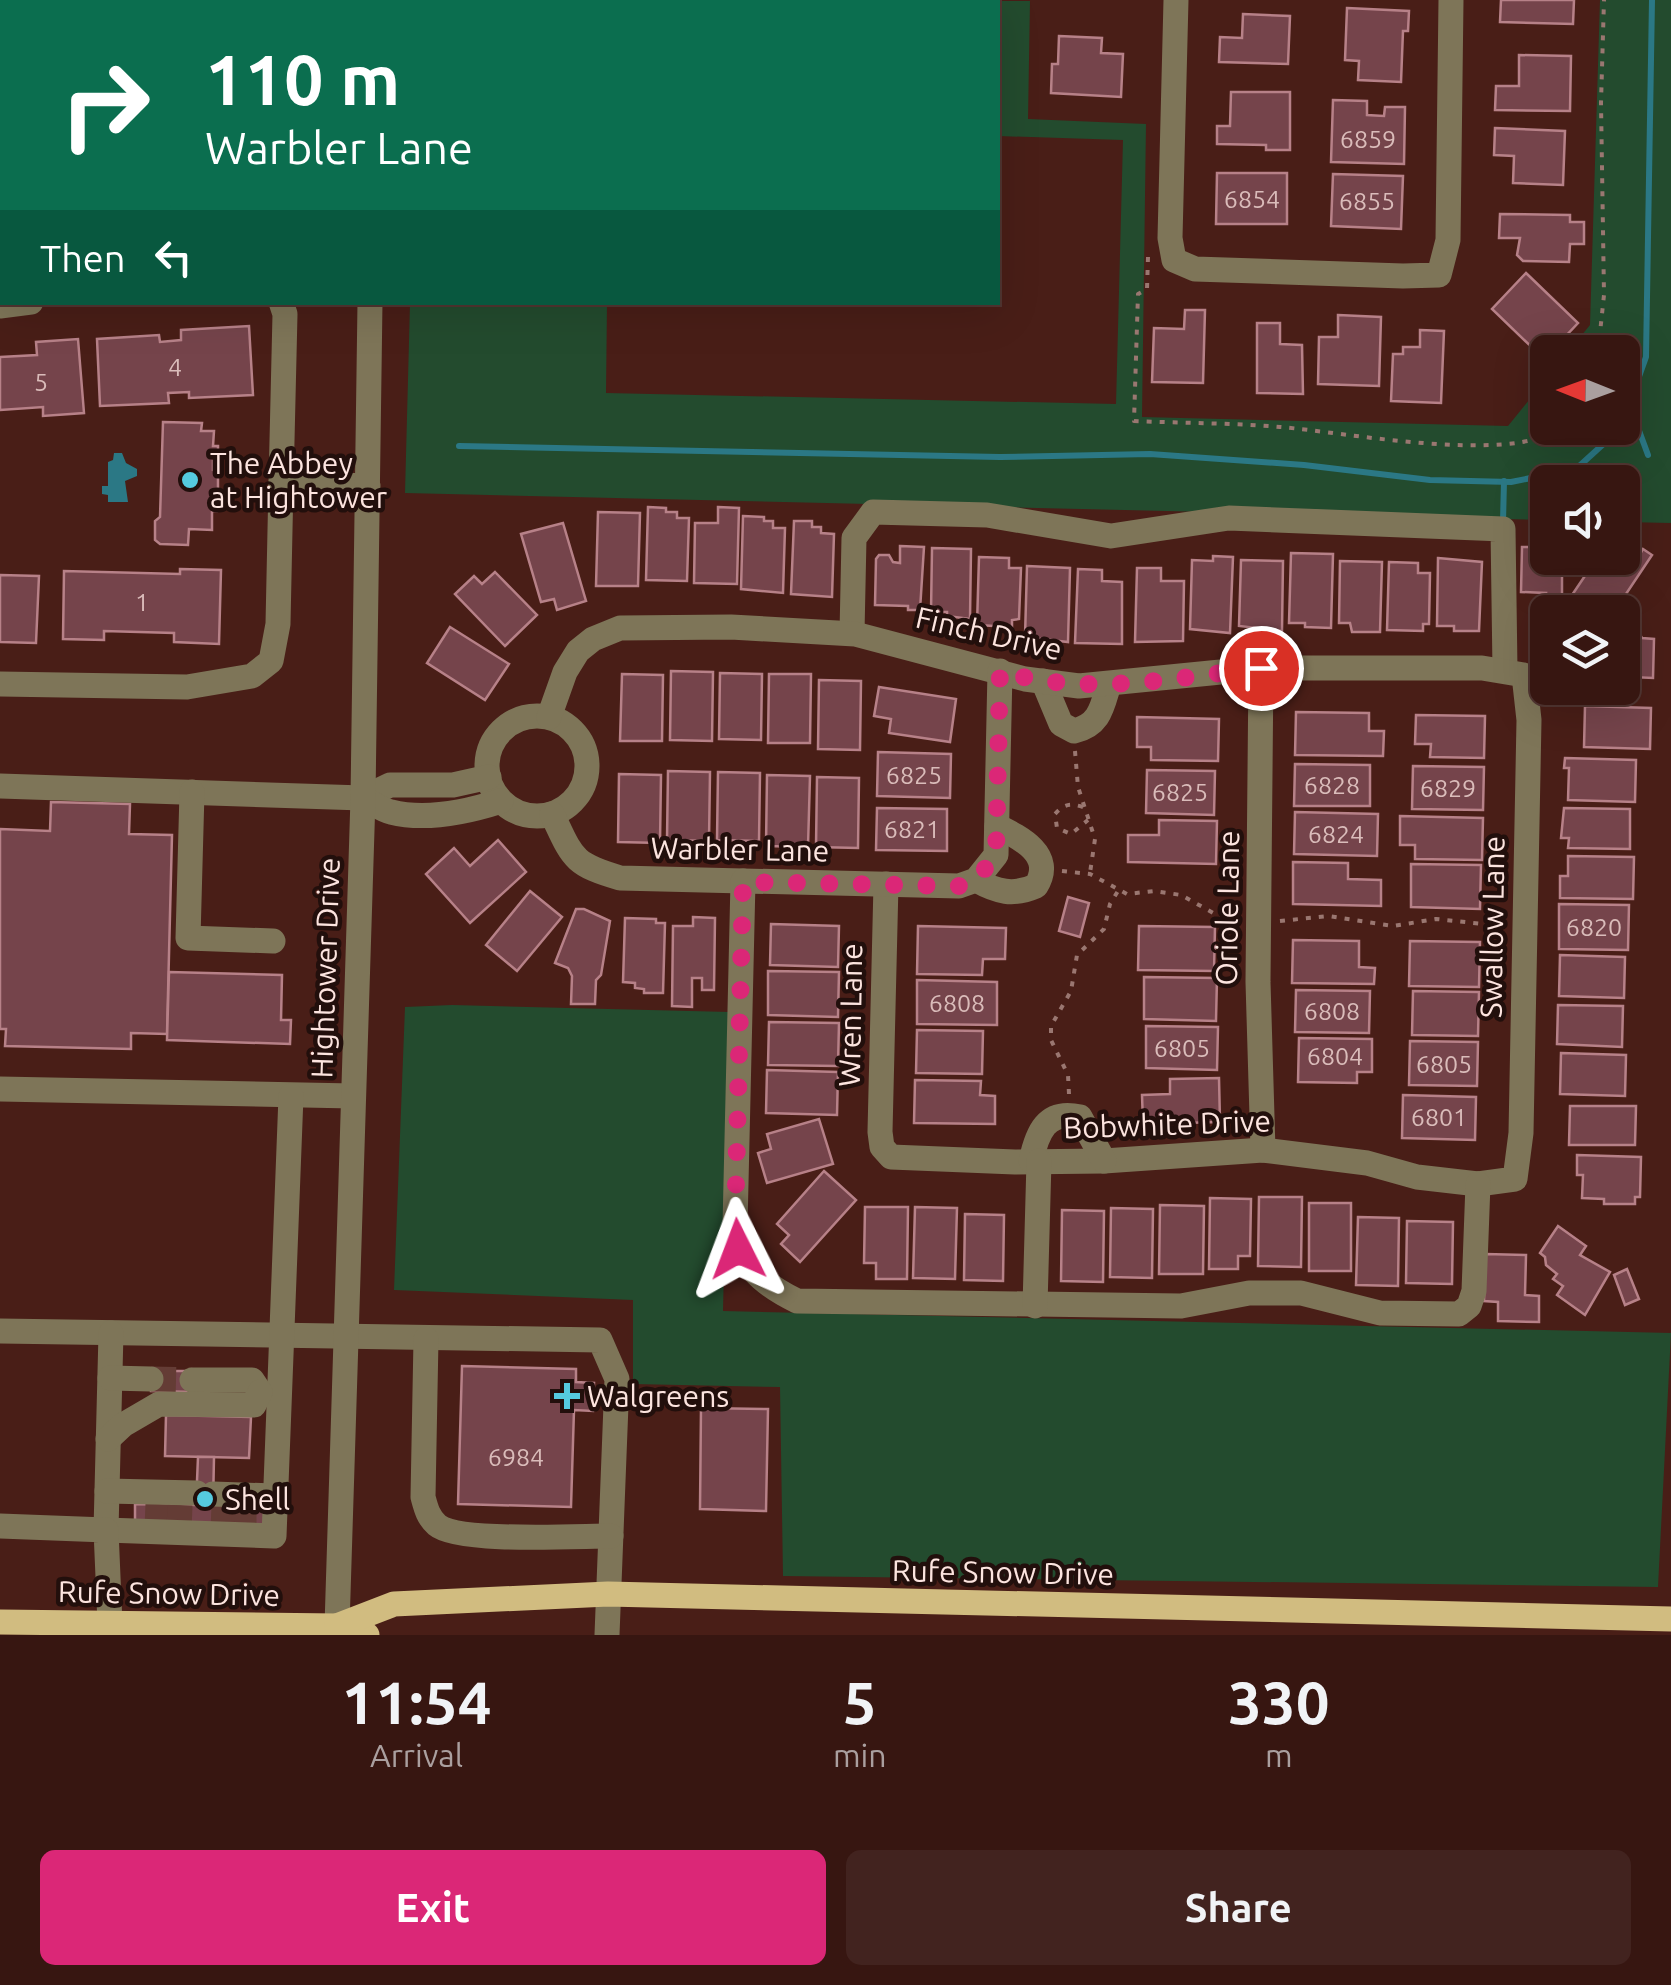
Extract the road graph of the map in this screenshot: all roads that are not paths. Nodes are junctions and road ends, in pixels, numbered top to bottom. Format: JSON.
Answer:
{"nodes":[{"id":1,"x":1176,"y":0,"type":"edge"},
{"id":2,"x":1451,"y":0,"type":"edge"},
{"id":3,"x":282,"y":305,"type":"edge"},
{"id":4,"x":370,"y":305,"type":"edge"},
{"id":5,"x":281,"y":482,"type":"junction"},
{"id":6,"x":368,"y":486,"type":"junction"},
{"id":7,"x":852,"y":634,"type":"junction"},
{"id":8,"x":1261,"y":668,"type":"junction"},
{"id":9,"x":1000,"y":671,"type":"junction"},
{"id":10,"x":1515,"y":673,"type":"junction"},
{"id":11,"x":1043,"y":681,"type":"junction"},
{"id":12,"x":0,"y":684,"type":"edge"},
{"id":13,"x":1109,"y":684,"type":"junction"},
{"id":14,"x":549,"y":718,"type":"junction"},
{"id":15,"x":489,"y":777,"type":"junction"},
{"id":16,"x":0,"y":786,"type":"edge"},
{"id":17,"x":192,"y":792,"type":"junction"},
{"id":18,"x":363,"y":798,"type":"junction"},
{"id":19,"x":501,"y":801,"type":"junction"},
{"id":20,"x":552,"y":814,"type":"junction"},
{"id":21,"x":997,"y":826,"type":"junction"},
{"id":22,"x":743,"y":882,"type":"junction"},
{"id":23,"x":967,"y":883,"type":"junction"},
{"id":24,"x":886,"y":884,"type":"junction"},
{"id":25,"x":273,"y":941,"type":"dead end"},
{"id":26,"x":0,"y":1089,"type":"edge"},
{"id":27,"x":291,"y":1096,"type":"junction"},
{"id":28,"x":353,"y":1096,"type":"junction"},
{"id":29,"x":882,"y":1147,"type":"joint"},
{"id":30,"x":1263,"y":1150,"type":"junction"},
{"id":31,"x":1035,"y":1161,"type":"junction"},
{"id":32,"x":1104,"y":1161,"type":"junction"},
{"id":33,"x":1514,"y":1179,"type":"joint"},
{"id":34,"x":1478,"y":1184,"type":"junction"},
{"id":35,"x":1035,"y":1306,"type":"junction"},
{"id":36,"x":0,"y":1331,"type":"edge"},
{"id":37,"x":111,"y":1333,"type":"junction"},
{"id":38,"x":280,"y":1337,"type":"junction"},
{"id":39,"x":346,"y":1338,"type":"junction"},
{"id":40,"x":426,"y":1339,"type":"junction"},
{"id":41,"x":110,"y":1378,"type":"junction"},
{"id":42,"x":151,"y":1379,"type":"tunnel mouth"},
{"id":43,"x":192,"y":1380,"type":"tunnel mouth"},
{"id":44,"x":269,"y":1393,"type":"junction"},
{"id":45,"x":108,"y":1439,"type":"junction"},
{"id":46,"x":106,"y":1490,"type":"junction"},
{"id":47,"x":275,"y":1496,"type":"junction"},
{"id":48,"x":191,"y":1514,"type":"junction"},
{"id":49,"x":0,"y":1526,"type":"edge"},
{"id":50,"x":106,"y":1530,"type":"junction"},
{"id":51,"x":610,"y":1536,"type":"junction"},
{"id":52,"x":608,"y":1594,"type":"junction"},
{"id":53,"x":1671,"y":1619,"type":"edge"},
{"id":54,"x":0,"y":1622,"type":"edge"},
{"id":55,"x":110,"y":1624,"type":"junction"},
{"id":56,"x":185,"y":1630,"type":"edge"},
{"id":57,"x":337,"y":1631,"type":"edge"},
{"id":58,"x":367,"y":1635,"type":"edge"},
{"id":59,"x":608,"y":1635,"type":"edge"}],
"edges":[{"from":1,"to":2,"type":"street"},
{"from":3,"to":5,"type":"street"},
{"from":4,"to":6,"type":"street","name":"Hightower Drive"},
{"from":5,"to":6,"type":"street"},
{"from":5,"to":12,"type":"street"},
{"from":6,"to":18,"type":"street","name":"Hightower Drive"},
{"from":7,"to":9,"type":"street","name":"Finch Drive"},
{"from":7,"to":10,"type":"street","name":"Swallow Lane"},
{"from":7,"to":14,"type":"street","name":"Finch Drive"},
{"from":8,"to":10,"type":"street","name":"Finch Drive"},
{"from":8,"to":13,"type":"street","name":"Finch Drive"},
{"from":8,"to":30,"type":"street","name":"Oriole Lane"},
{"from":9,"to":11,"type":"street","name":"Finch Drive"},
{"from":9,"to":21,"type":"street"},
{"from":10,"to":33,"type":"street","name":"Swallow Lane"},
{"from":11,"to":13,"type":"street","name":"Finch Drive"},
{"from":11,"to":13,"type":"street"},
{"from":14,"to":15,"type":"street"},
{"from":14,"to":20,"type":"street"},
{"from":15,"to":18,"type":"street"},
{"from":15,"to":19,"type":"street"},
{"from":16,"to":17,"type":"street"},
{"from":17,"to":18,"type":"street"},
{"from":17,"to":25,"type":"street"},
{"from":18,"to":19,"type":"street"},
{"from":18,"to":28,"type":"street","name":"Hightower Drive"},
{"from":19,"to":20,"type":"street"},
{"from":20,"to":22,"type":"street","name":"Warbler Lane"},
{"from":21,"to":23,"type":"street"},
{"from":21,"to":23,"type":"street","name":"Warbler Lane"},
{"from":22,"to":24,"type":"street","name":"Warbler Lane"},
{"from":22,"to":35,"type":"street"},
{"from":23,"to":24,"type":"street","name":"Warbler Lane"},
{"from":24,"to":29,"type":"street","name":"Wren Lane"},
{"from":26,"to":27,"type":"street"},
{"from":27,"to":28,"type":"street"},
{"from":27,"to":38,"type":"street"},
{"from":28,"to":39,"type":"street","name":"Hightower Drive"},
{"from":29,"to":31,"type":"street","name":"Bobwhite Drive"},
{"from":30,"to":32,"type":"street","name":"Bobwhite Drive"},
{"from":30,"to":34,"type":"street","name":"Bobwhite Drive"},
{"from":31,"to":32,"type":"street","name":"Bobwhite Drive"},
{"from":31,"to":32,"type":"street"},
{"from":31,"to":35,"type":"street"},
{"from":33,"to":34,"type":"street","name":"Bobwhite Drive"},
{"from":34,"to":35,"type":"street"},
{"from":36,"to":37,"type":"street"},
{"from":37,"to":38,"type":"street"},
{"from":37,"to":41,"type":"street"},
{"from":38,"to":39,"type":"street"},
{"from":38,"to":44,"type":"street"},
{"from":39,"to":40,"type":"street"},
{"from":39,"to":57,"type":"street","name":"Hightower Drive"},
{"from":40,"to":51,"type":"street"},
{"from":40,"to":51,"type":"street"},
{"from":41,"to":42,"type":"street"},
{"from":41,"to":45,"type":"street"},
{"from":43,"to":44,"type":"street"},
{"from":44,"to":45,"type":"street"},
{"from":44,"to":47,"type":"street"},
{"from":45,"to":46,"type":"street"},
{"from":46,"to":48,"type":"street"},
{"from":46,"to":50,"type":"street"},
{"from":47,"to":48,"type":"street"},
{"from":47,"to":48,"type":"street"},
{"from":48,"to":50,"type":"street"},
{"from":49,"to":50,"type":"street"},
{"from":50,"to":55,"type":"street"},
{"from":51,"to":52,"type":"street"},
{"from":52,"to":53,"type":"main road","name":"Rufe Snow Drive"},
{"from":52,"to":57,"type":"main road","name":"Rufe Snow Drive"},
{"from":52,"to":59,"type":"street"},
{"from":54,"to":55,"type":"main road","name":"Rufe Snow Drive"},
{"from":55,"to":56,"type":"main road","name":"Rufe Snow Drive"},
{"from":56,"to":57,"type":"main road","name":"Rufe Snow Drive"},
{"from":57,"to":58,"type":"main road","name":"Rufe Snow Drive"}]}
